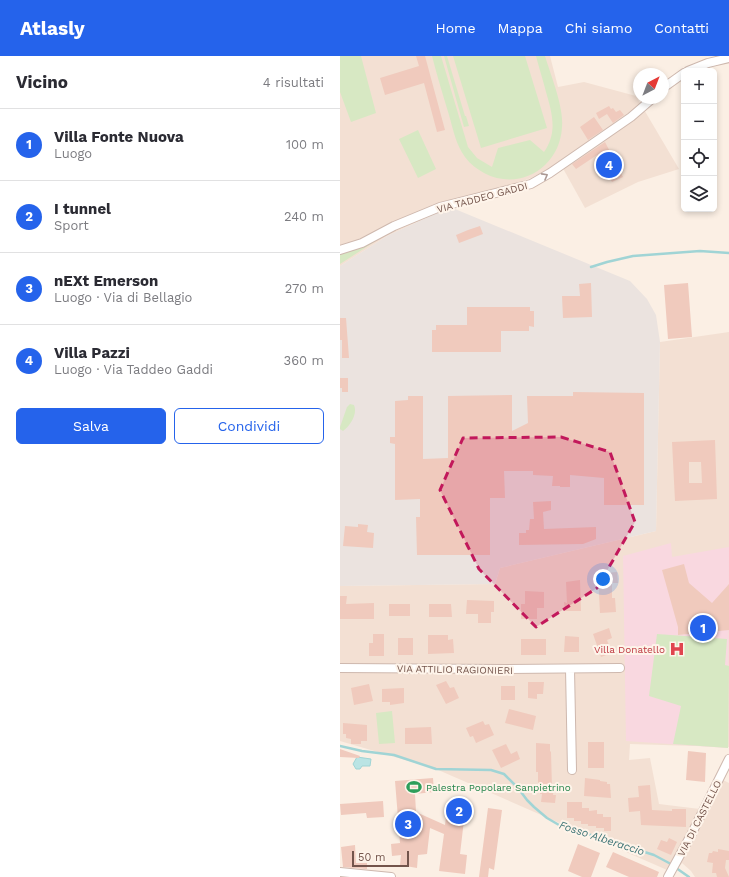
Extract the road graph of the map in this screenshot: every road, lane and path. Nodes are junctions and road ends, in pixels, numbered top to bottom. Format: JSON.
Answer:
{"nodes":[{"id":1,"x":729,"y":58,"type":"edge"},
{"id":2,"x":696,"y":68,"type":"edge"},
{"id":3,"x":681,"y":75,"type":"edge"},
{"id":4,"x":669,"y":84,"type":"edge"},
{"id":5,"x":646,"y":104,"type":"edge"},
{"id":6,"x":340,"y":250,"type":"edge"},
{"id":7,"x":340,"y":668,"type":"edge"},
{"id":8,"x":620,"y":668,"type":"dead end"},
{"id":9,"x":570,"y":669,"type":"junction"},
{"id":10,"x":729,"y":759,"type":"edge"},
{"id":11,"x":572,"y":770,"type":"dead end"},
{"id":12,"x":672,"y":870,"type":"edge"},
{"id":13,"x":340,"y":872,"type":"edge"},
{"id":14,"x":391,"y":877,"type":"edge"}],
"edges":[{"from":1,"to":2,"type":"street"},
{"from":3,"to":4,"type":"street"},
{"from":6,"to":5,"type":"street","name":"VIA TADDEO GADDI","one_way":true},
{"from":7,"to":9,"type":"street","name":"VIA ATTILIO RAGIONIERI"},
{"from":8,"to":9,"type":"street","name":"VIA ATTILIO RAGIONIERI"},
{"from":9,"to":11,"type":"street"},
{"from":10,"to":12,"type":"street","name":"VIA DI CASTELLO"},
{"from":13,"to":14,"type":"street"}]}
